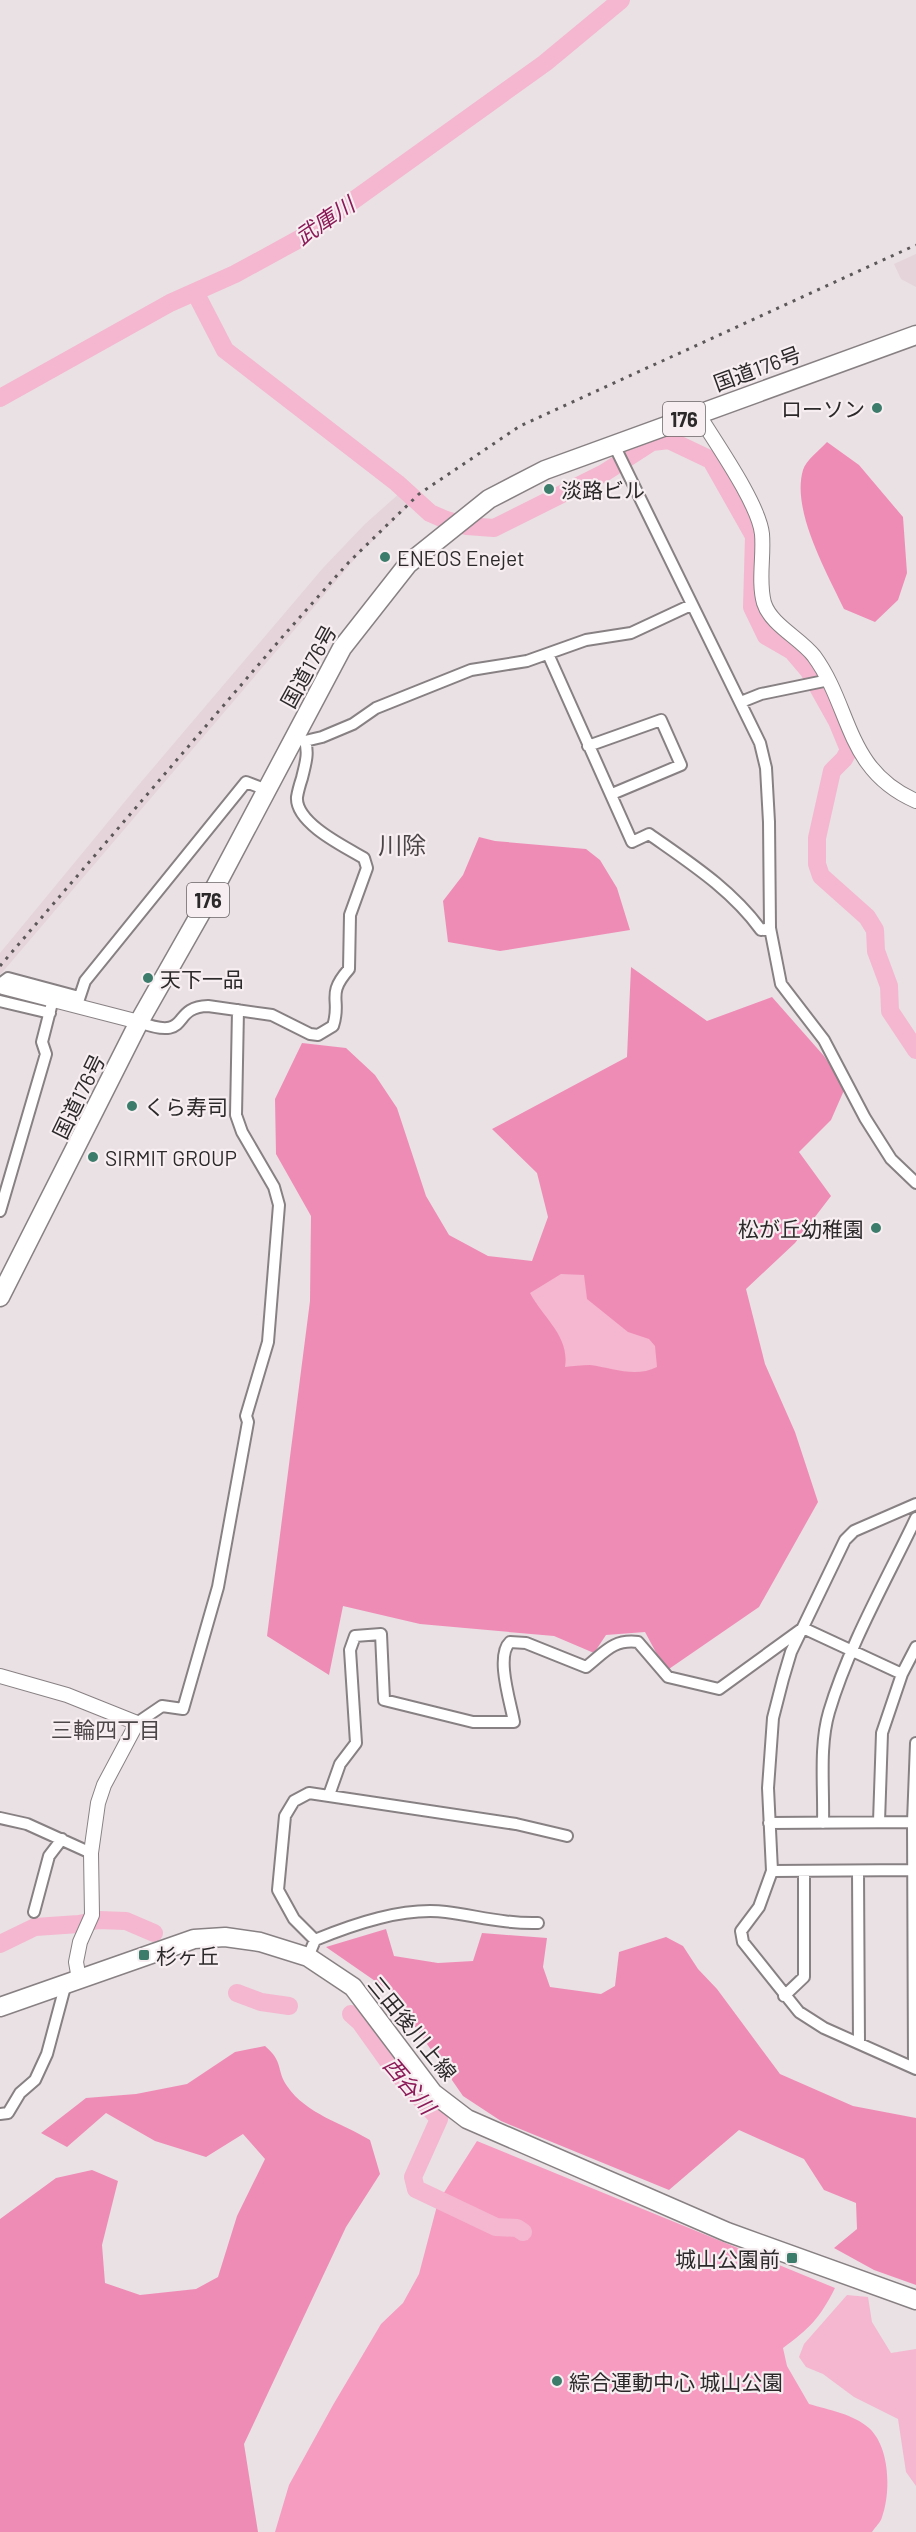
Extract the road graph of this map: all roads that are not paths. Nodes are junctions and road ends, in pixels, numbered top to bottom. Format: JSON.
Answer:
{"nodes":[{"id":1,"x":916,"y":335,"type":"edge"},
{"id":2,"x":698,"y":414,"type":"junction"},
{"id":3,"x":619,"y":456,"type":"junction"},
{"id":4,"x":691,"y":604,"type":"junction"},
{"id":5,"x":548,"y":654,"type":"junction"},
{"id":6,"x":825,"y":681,"type":"junction"},
{"id":7,"x":741,"y":702,"type":"junction"},
{"id":8,"x":300,"y":740,"type":"junction"},
{"id":9,"x":588,"y":746,"type":"junction"},
{"id":10,"x":267,"y":790,"type":"junction"},
{"id":11,"x":612,"y":794,"type":"junction"},
{"id":12,"x":916,"y":801,"type":"edge"},
{"id":13,"x":770,"y":928,"type":"junction"},
{"id":14,"x":1,"y":991,"type":"edge"},
{"id":15,"x":53,"y":999,"type":"junction"},
{"id":16,"x":78,"y":1001,"type":"junction"},
{"id":17,"x":237,"y":1010,"type":"junction"},
{"id":18,"x":50,"y":1013,"type":"junction"},
{"id":19,"x":139,"y":1022,"type":"junction"},
{"id":20,"x":916,"y":1184,"type":"edge"},
{"id":21,"x":0,"y":1211,"type":"edge"},
{"id":22,"x":0,"y":1297,"type":"edge"},
{"id":23,"x":916,"y":1504,"type":"edge"},
{"id":24,"x":916,"y":1518,"type":"edge"},
{"id":25,"x":803,"y":1628,"type":"junction"},
{"id":26,"x":916,"y":1647,"type":"edge"},
{"id":27,"x":852,"y":1653,"type":"junction"},
{"id":28,"x":902,"y":1674,"type":"junction"},
{"id":29,"x":0,"y":1676,"type":"edge"},
{"id":30,"x":137,"y":1723,"type":"junction"},
{"id":31,"x":916,"y":1743,"type":"edge"},
{"id":32,"x":329,"y":1795,"type":"junction"},
{"id":33,"x":0,"y":1818,"type":"edge"},
{"id":34,"x":913,"y":1821,"type":"junction"},
{"id":35,"x":823,"y":1822,"type":"junction"},
{"id":36,"x":879,"y":1822,"type":"junction"},
{"id":37,"x":769,"y":1823,"type":"junction"},
{"id":38,"x":567,"y":1836,"type":"dead end"},
{"id":39,"x":62,"y":1839,"type":"junction"},
{"id":40,"x":91,"y":1853,"type":"junction"},
{"id":41,"x":914,"y":1870,"type":"edge"},
{"id":42,"x":772,"y":1871,"type":"junction"},
{"id":43,"x":804,"y":1871,"type":"junction"},
{"id":44,"x":858,"y":1871,"type":"junction"},
{"id":45,"x":34,"y":1912,"type":"dead end"},
{"id":46,"x":538,"y":1923,"type":"dead end"},
{"id":47,"x":315,"y":1940,"type":"junction"},
{"id":48,"x":308,"y":1957,"type":"junction"},
{"id":49,"x":73,"y":1981,"type":"junction"},
{"id":50,"x":784,"y":1996,"type":"junction"},
{"id":51,"x":0,"y":2007,"type":"edge"},
{"id":52,"x":859,"y":2043,"type":"junction"},
{"id":53,"x":915,"y":2068,"type":"edge"},
{"id":54,"x":0,"y":2114,"type":"edge"},
{"id":55,"x":916,"y":2300,"type":"edge"}],
"edges":[{"from":1,"to":2,"type":"main road","name":"国道176号","number":"176"},
{"from":2,"to":3,"type":"main road","name":"国道176号","number":"176"},
{"from":2,"to":6,"type":"street"},
{"from":3,"to":4,"type":"street"},
{"from":3,"to":8,"type":"main road","name":"国道176号","number":"176"},
{"from":4,"to":5,"type":"street"},
{"from":4,"to":7,"type":"street"},
{"from":5,"to":8,"type":"street"},
{"from":5,"to":9,"type":"street"},
{"from":6,"to":7,"type":"street"},
{"from":6,"to":12,"type":"street"},
{"from":7,"to":13,"type":"street"},
{"from":8,"to":10,"type":"main road","name":"国道176号","number":"176"},
{"from":8,"to":17,"type":"street"},
{"from":9,"to":11,"type":"street"},
{"from":9,"to":11,"type":"street"},
{"from":10,"to":16,"type":"street"},
{"from":10,"to":19,"type":"main road","name":"国道176号","number":"176"},
{"from":11,"to":13,"type":"street"},
{"from":13,"to":20,"type":"street"},
{"from":14,"to":15,"type":"street"},
{"from":14,"to":16,"type":"street"},
{"from":14,"to":18,"type":"street"},
{"from":15,"to":16,"type":"street"},
{"from":15,"to":18,"type":"street"},
{"from":16,"to":19,"type":"street"},
{"from":17,"to":19,"type":"street"},
{"from":17,"to":30,"type":"street"},
{"from":18,"to":21,"type":"street"},
{"from":19,"to":22,"type":"main road","name":"国道176号","number":"176"},
{"from":23,"to":25,"type":"street"},
{"from":24,"to":27,"type":"street"},
{"from":25,"to":27,"type":"street"},
{"from":25,"to":32,"type":"street"},
{"from":25,"to":37,"type":"street"},
{"from":26,"to":28,"type":"street"},
{"from":27,"to":28,"type":"street"},
{"from":27,"to":35,"type":"street"},
{"from":28,"to":36,"type":"street"},
{"from":29,"to":30,"type":"street"},
{"from":30,"to":40,"type":"street"},
{"from":31,"to":34,"type":"street"},
{"from":32,"to":38,"type":"street"},
{"from":32,"to":47,"type":"street"},
{"from":33,"to":39,"type":"street"},
{"from":34,"to":36,"type":"street"},
{"from":34,"to":41,"type":"street"},
{"from":35,"to":36,"type":"street"},
{"from":35,"to":37,"type":"street"},
{"from":37,"to":42,"type":"street"},
{"from":39,"to":40,"type":"street"},
{"from":39,"to":45,"type":"street"},
{"from":40,"to":49,"type":"street"},
{"from":41,"to":44,"type":"street"},
{"from":41,"to":53,"type":"street"},
{"from":42,"to":43,"type":"street"},
{"from":42,"to":50,"type":"street"},
{"from":43,"to":44,"type":"street"},
{"from":43,"to":50,"type":"street"},
{"from":44,"to":52,"type":"street"},
{"from":46,"to":47,"type":"street"},
{"from":47,"to":48,"type":"street"},
{"from":48,"to":49,"type":"main road","name":"三田後川上線"},
{"from":48,"to":55,"type":"main road","name":"三田後川上線"},
{"from":49,"to":51,"type":"main road","name":"三田後川上線"},
{"from":49,"to":54,"type":"street"},
{"from":50,"to":52,"type":"street"},
{"from":52,"to":53,"type":"street"}]}
